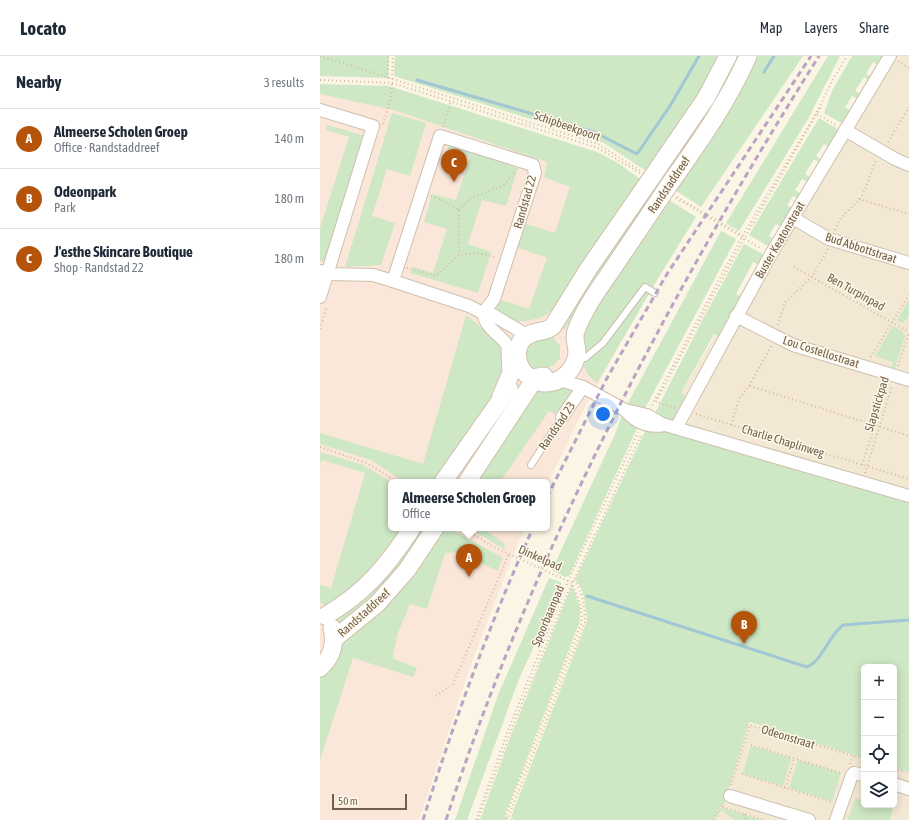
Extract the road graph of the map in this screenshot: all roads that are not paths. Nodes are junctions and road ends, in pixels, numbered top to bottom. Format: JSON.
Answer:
{"nodes":[{"id":1,"x":728,"y":56,"type":"edge"},
{"id":2,"x":748,"y":56,"type":"edge"},
{"id":3,"x":893,"y":58,"type":"edge"},
{"id":4,"x":320,"y":110,"type":"edge"},
{"id":5,"x":844,"y":130,"type":"junction"},
{"id":6,"x":909,"y":165,"type":"edge"},
{"id":7,"x":793,"y":218,"type":"junction"},
{"id":8,"x":909,"y":263,"type":"edge"},
{"id":9,"x":324,"y":272,"type":"edge"},
{"id":10,"x":394,"y":281,"type":"junction"},
{"id":11,"x":656,"y":293,"type":"dead end"},
{"id":12,"x":320,"y":297,"type":"edge"},
{"id":13,"x":483,"y":313,"type":"junction"},
{"id":14,"x":736,"y":316,"type":"junction"},
{"id":15,"x":549,"y":325,"type":"junction"},
{"id":16,"x":515,"y":349,"type":"junction"},
{"id":17,"x":572,"y":354,"type":"junction"},
{"id":18,"x":560,"y":380,"type":"junction"},
{"id":19,"x":909,"y":380,"type":"edge"},
{"id":20,"x":538,"y":382,"type":"junction"},
{"id":21,"x":584,"y":387,"type":"junction"},
{"id":22,"x":562,"y":417,"type":"joint"},
{"id":23,"x":676,"y":428,"type":"junction"},
{"id":24,"x":531,"y":465,"type":"dead end"},
{"id":25,"x":445,"y":479,"type":"edge"},
{"id":26,"x":469,"y":479,"type":"edge"},
{"id":27,"x":909,"y":496,"type":"edge"},
{"id":28,"x":410,"y":531,"type":"edge"},
{"id":29,"x":433,"y":531,"type":"edge"},
{"id":30,"x":322,"y":614,"type":"edge"},
{"id":31,"x":334,"y":639,"type":"junction"},
{"id":32,"x":320,"y":668,"type":"edge"},
{"id":33,"x":861,"y":774,"type":"edge"},
{"id":34,"x":897,"y":785,"type":"edge"},
{"id":35,"x":909,"y":789,"type":"edge"},
{"id":36,"x":729,"y":796,"type":"road end"},
{"id":37,"x":809,"y":820,"type":"edge"},
{"id":38,"x":836,"y":820,"type":"edge"}],
"edges":[{"from":1,"to":15,"type":"main road","name":"Randstaddreef"},
{"from":2,"to":17,"type":"main road","name":"Randstaddreef"},
{"from":3,"to":5,"type":"street","name":"Buster Keatonstraat"},
{"from":4,"to":9,"type":"street"},
{"from":5,"to":6,"type":"street"},
{"from":5,"to":7,"type":"street","name":"Buster Keatonstraat"},
{"from":7,"to":8,"type":"street","name":"Bud Abbottstraat"},
{"from":7,"to":14,"type":"street","name":"Buster Keatonstraat"},
{"from":9,"to":10,"type":"street"},
{"from":9,"to":12,"type":"street"},
{"from":10,"to":13,"type":"street"},
{"from":10,"to":13,"type":"street","name":"Randstad 22"},
{"from":11,"to":17,"type":"lane"},
{"from":13,"to":16,"type":"street"},
{"from":13,"to":16,"type":"street"},
{"from":14,"to":19,"type":"street","name":"Lou Costellostraat"},
{"from":14,"to":23,"type":"street","name":"Buster Keatonstraat"},
{"from":15,"to":16,"type":"main road"},
{"from":15,"to":17,"type":"main road"},
{"from":16,"to":20,"type":"main road"},
{"from":16,"to":25,"type":"main road"},
{"from":17,"to":18,"type":"main road"},
{"from":17,"to":20,"type":"main road"},
{"from":17,"to":21,"type":"street"},
{"from":18,"to":20,"type":"main road"},
{"from":18,"to":21,"type":"street","name":"Charlie Chaplinweg"},
{"from":20,"to":26,"type":"main road"},
{"from":21,"to":22,"type":"street","name":"Randstad 23"},
{"from":21,"to":23,"type":"street","name":"Charlie Chaplinweg"},
{"from":22,"to":24,"type":"lane","name":"Randstad 23"},
{"from":23,"to":27,"type":"street","name":"Charlie Chaplinweg"},
{"from":28,"to":30,"type":"main road","name":"Randstaddreef"},
{"from":29,"to":31,"type":"main road","name":"Randstaddreef"},
{"from":30,"to":31,"type":"main road"},
{"from":31,"to":32,"type":"main road"},
{"from":33,"to":38,"type":"street"},
{"from":34,"to":35,"type":"street"},
{"from":36,"to":37,"type":"street"}]}
